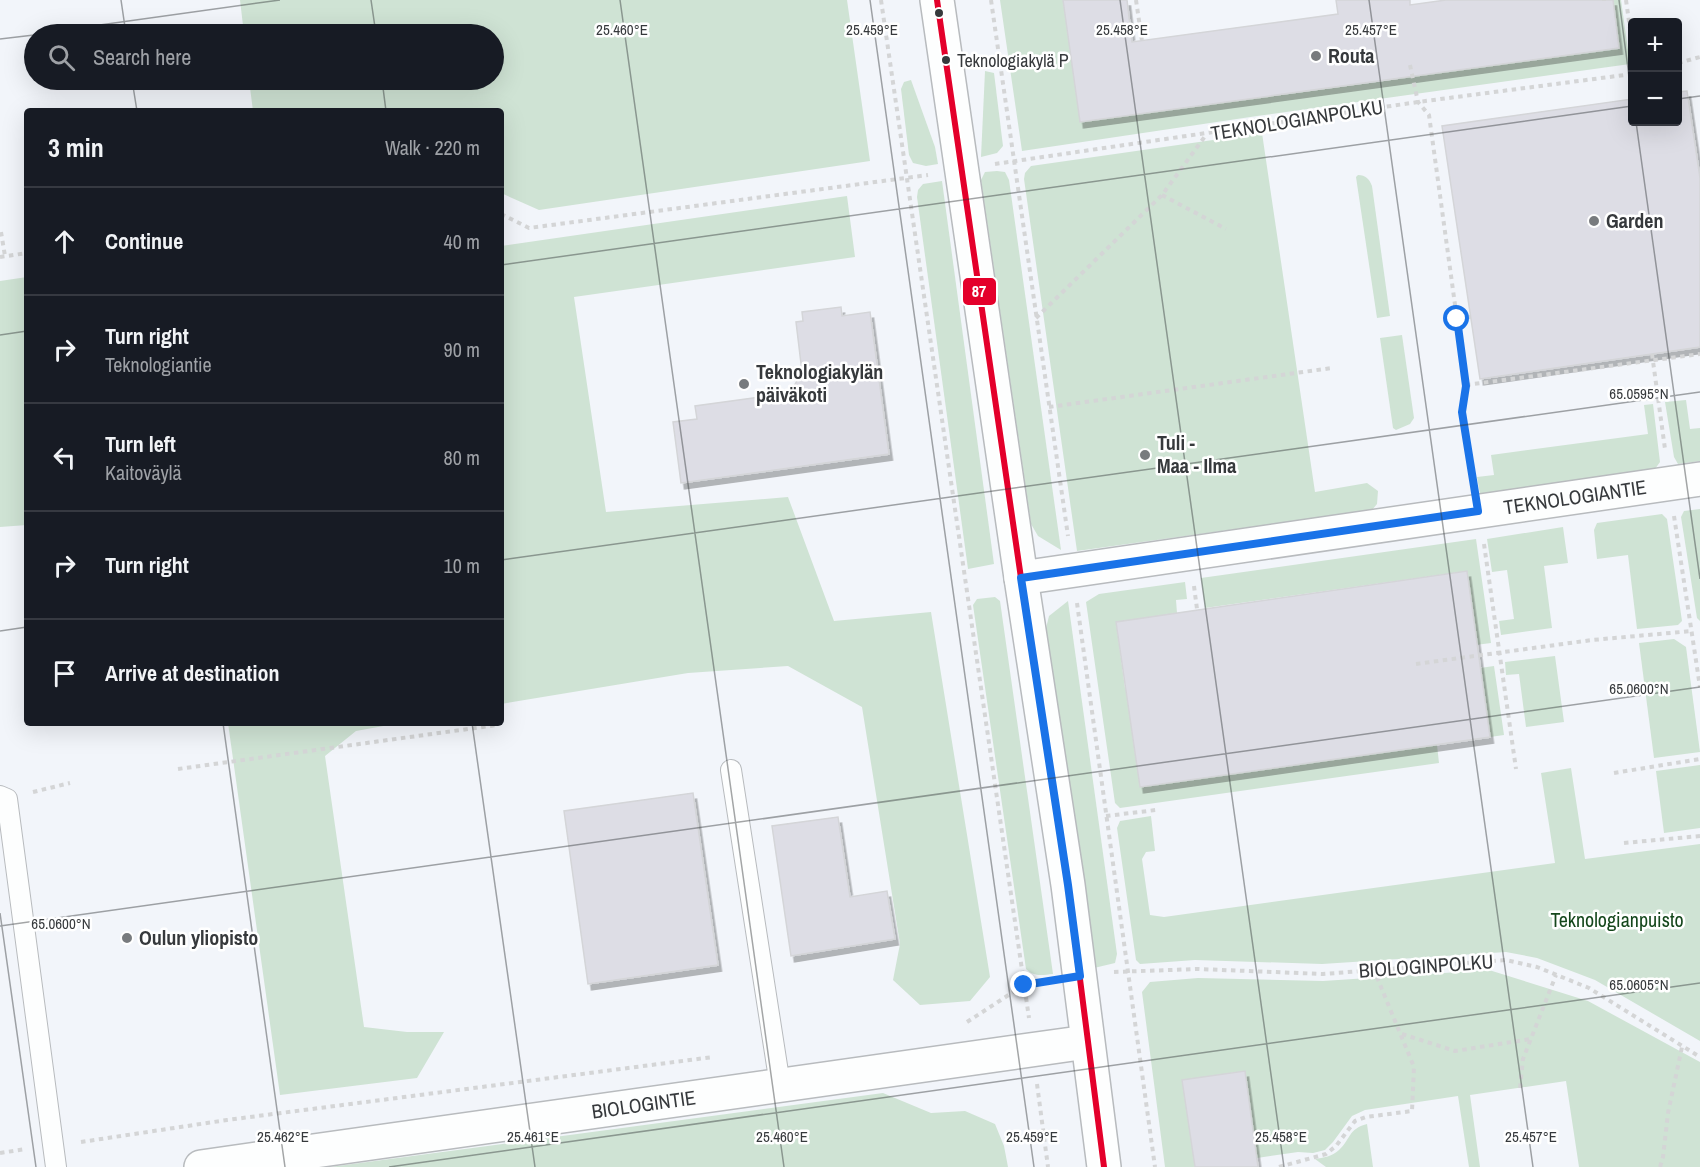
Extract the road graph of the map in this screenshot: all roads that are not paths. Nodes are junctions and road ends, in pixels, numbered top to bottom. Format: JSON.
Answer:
{"nodes":[{"id":1,"x":937,"y":0,"type":"edge"},
{"id":2,"x":1685,"y":481,"type":"edge"},
{"id":3,"x":1021,"y":578,"type":"junction"},
{"id":4,"x":731,"y":770,"type":"dead end"},
{"id":5,"x":3,"y":797,"type":"edge"},
{"id":6,"x":1087,"y":1042,"type":"junction"},
{"id":7,"x":780,"y":1085,"type":"junction"},
{"id":8,"x":56,"y":1167,"type":"edge"},
{"id":9,"x":201,"y":1167,"type":"edge"},
{"id":10,"x":1104,"y":1167,"type":"edge"}],
"edges":[{"from":1,"to":3,"type":"street"},
{"from":2,"to":3,"type":"street","name":"TEKNOLOGIANTIE"},
{"from":3,"to":6,"type":"street"},
{"from":4,"to":7,"type":"lane"},
{"from":5,"to":8,"type":"lane"},
{"from":6,"to":7,"type":"street","name":"BIOLOGINTIE"},
{"from":6,"to":10,"type":"street"},
{"from":7,"to":9,"type":"street","name":"BIOLOGINTIE"}]}
